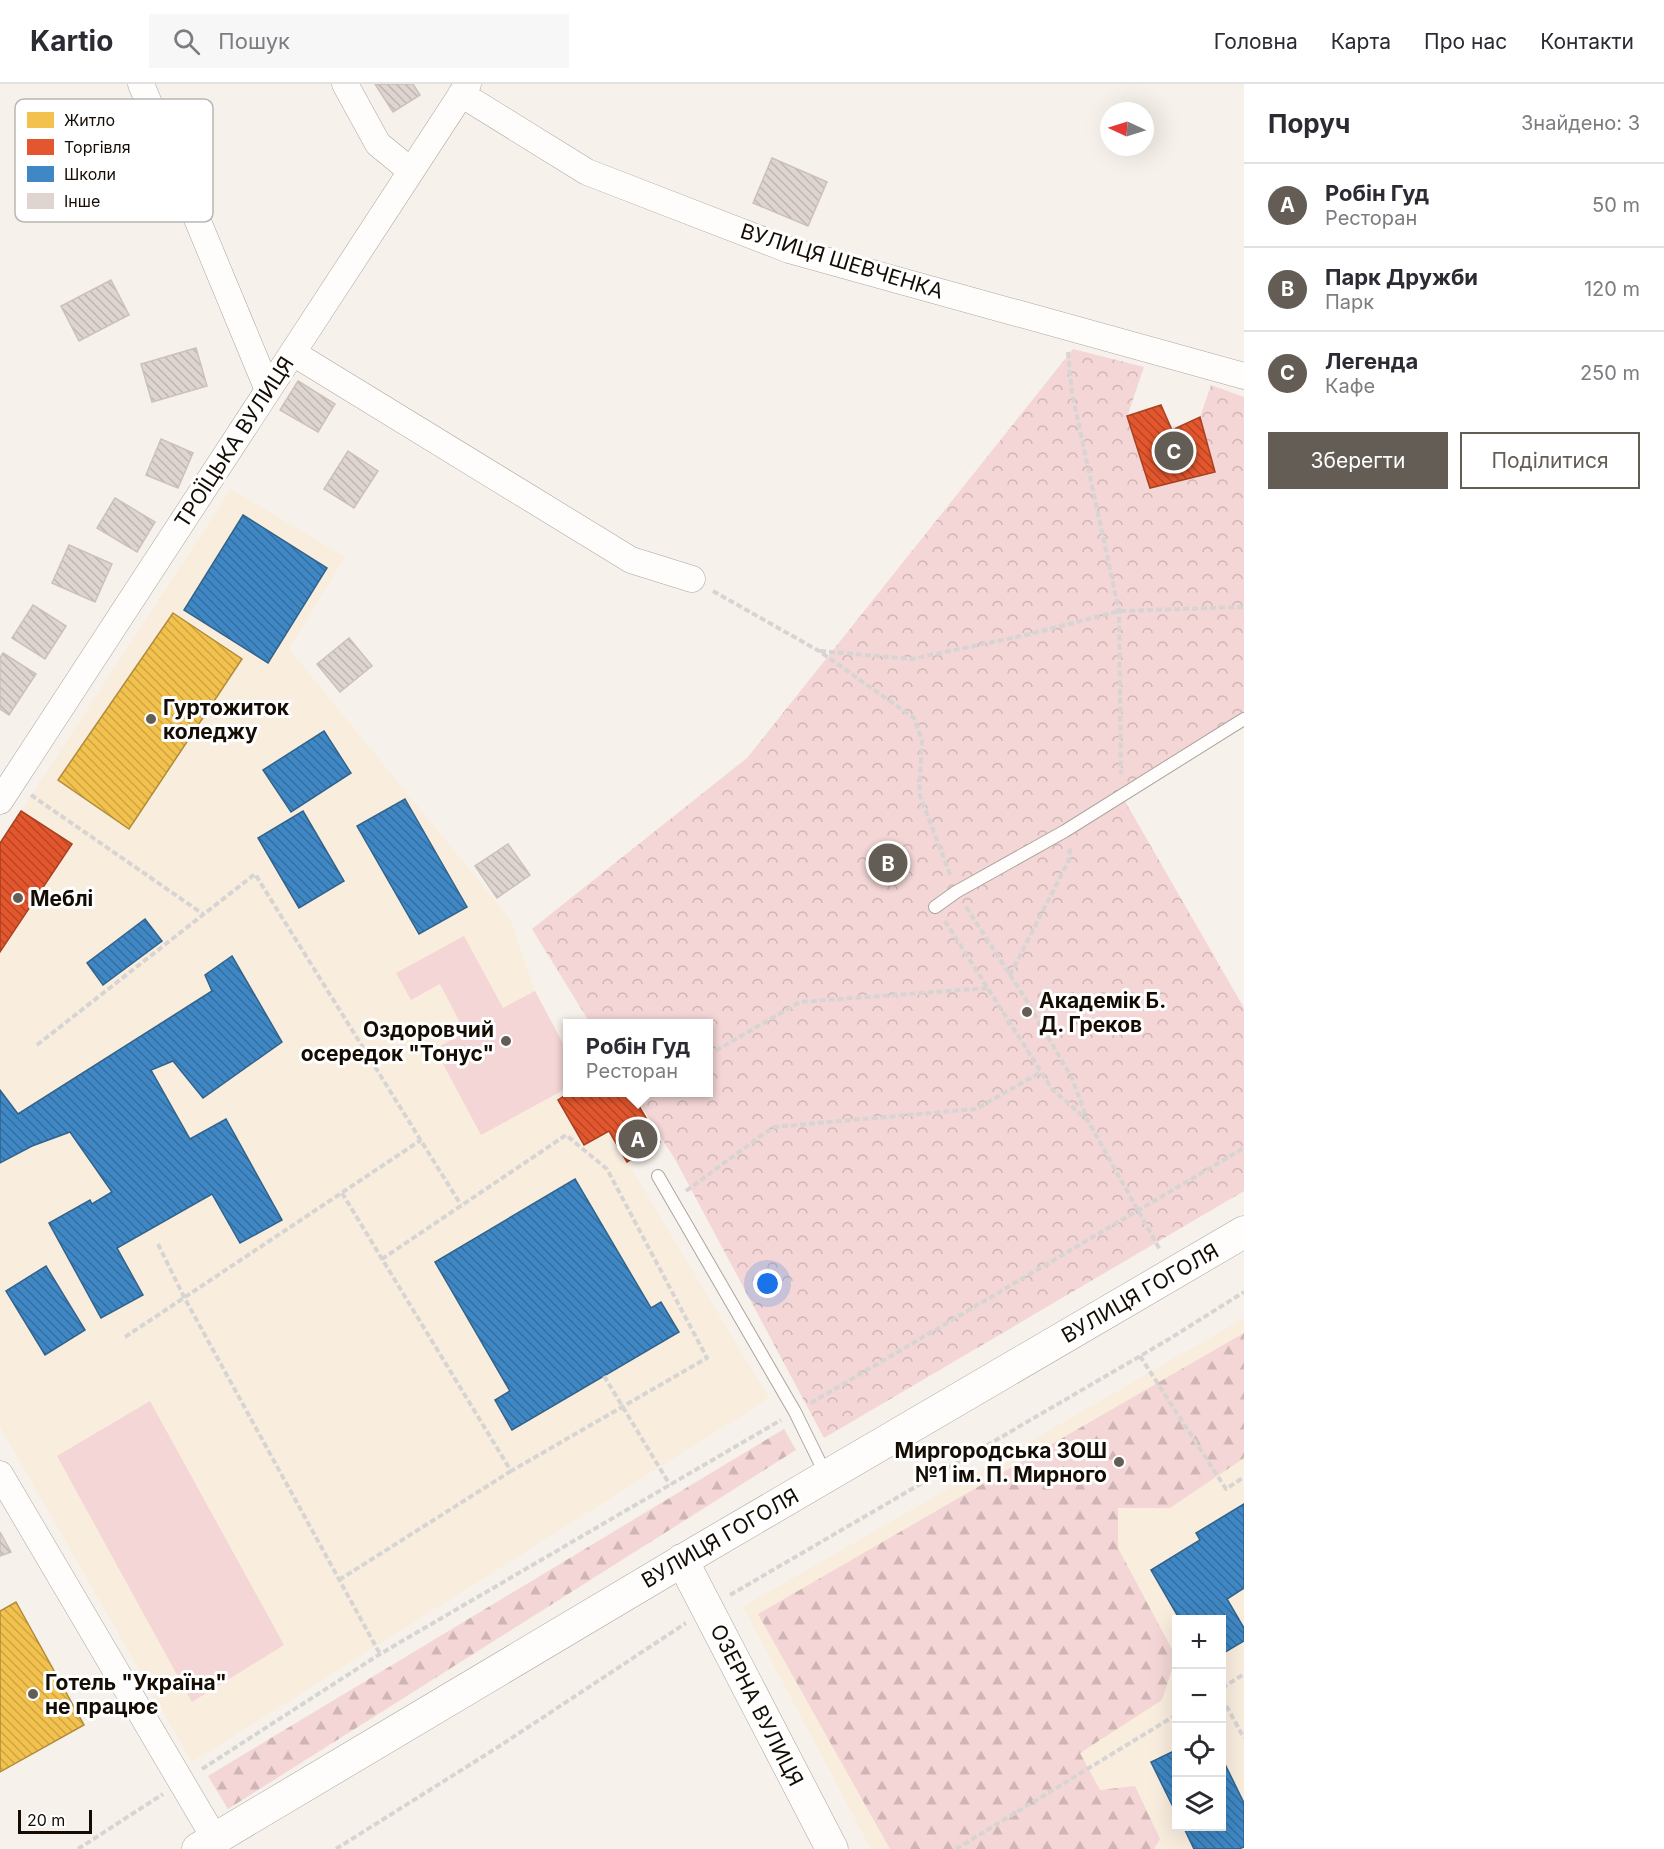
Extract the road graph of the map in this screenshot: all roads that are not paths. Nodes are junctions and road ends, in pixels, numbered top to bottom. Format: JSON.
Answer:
{"nodes":[{"id":1,"x":141,"y":84,"type":"edge"},
{"id":2,"x":345,"y":84,"type":"edge"},
{"id":3,"x":465,"y":89,"type":"edge"},
{"id":4,"x":147,"y":99,"type":"edge"},
{"id":5,"x":411,"y":171,"type":"junction"},
{"id":6,"x":198,"y":222,"type":"edge"},
{"id":7,"x":293,"y":352,"type":"junction"},
{"id":8,"x":1244,"y":376,"type":"edge"},
{"id":9,"x":268,"y":390,"type":"junction"},
{"id":10,"x":692,"y":579,"type":"road end"},
{"id":11,"x":1244,"y":719,"type":"edge"},
{"id":12,"x":0,"y":801,"type":"edge"},
{"id":13,"x":935,"y":907,"type":"road end"},
{"id":14,"x":658,"y":1176,"type":"dead end"},
{"id":15,"x":1244,"y":1232,"type":"edge"},
{"id":16,"x":0,"y":1474,"type":"edge"},
{"id":17,"x":826,"y":1476,"type":"junction"},
{"id":18,"x":682,"y":1560,"type":"junction"},
{"id":19,"x":207,"y":1844,"type":"edge"},
{"id":20,"x":832,"y":1849,"type":"edge"}],
"edges":[{"from":1,"to":4,"type":"street"},
{"from":2,"to":5,"type":"street"},
{"from":3,"to":5,"type":"street","name":"ТРОЇЦЬКА ВУЛИЦЯ"},
{"from":3,"to":8,"type":"street","name":"ВУЛИЦЯ ШЕВЧЕНКА"},
{"from":5,"to":7,"type":"street","name":"ТРОЇЦЬКА ВУЛИЦЯ"},
{"from":6,"to":9,"type":"street"},
{"from":7,"to":9,"type":"street","name":"ТРОЇЦЬКА ВУЛИЦЯ"},
{"from":7,"to":10,"type":"street"},
{"from":9,"to":12,"type":"street","name":"ТРОЇЦЬКА ВУЛИЦЯ"},
{"from":11,"to":13,"type":"lane"},
{"from":14,"to":17,"type":"lane"},
{"from":15,"to":17,"type":"street","name":"ВУЛИЦЯ ГОГОЛЯ"},
{"from":16,"to":19,"type":"street"},
{"from":17,"to":18,"type":"street","name":"ВУЛИЦЯ ГОГОЛЯ"},
{"from":18,"to":19,"type":"street","name":"ВУЛИЦЯ ГОГОЛЯ"},
{"from":18,"to":20,"type":"street","name":"ОЗЕРНА ВУЛИЦЯ"}]}
